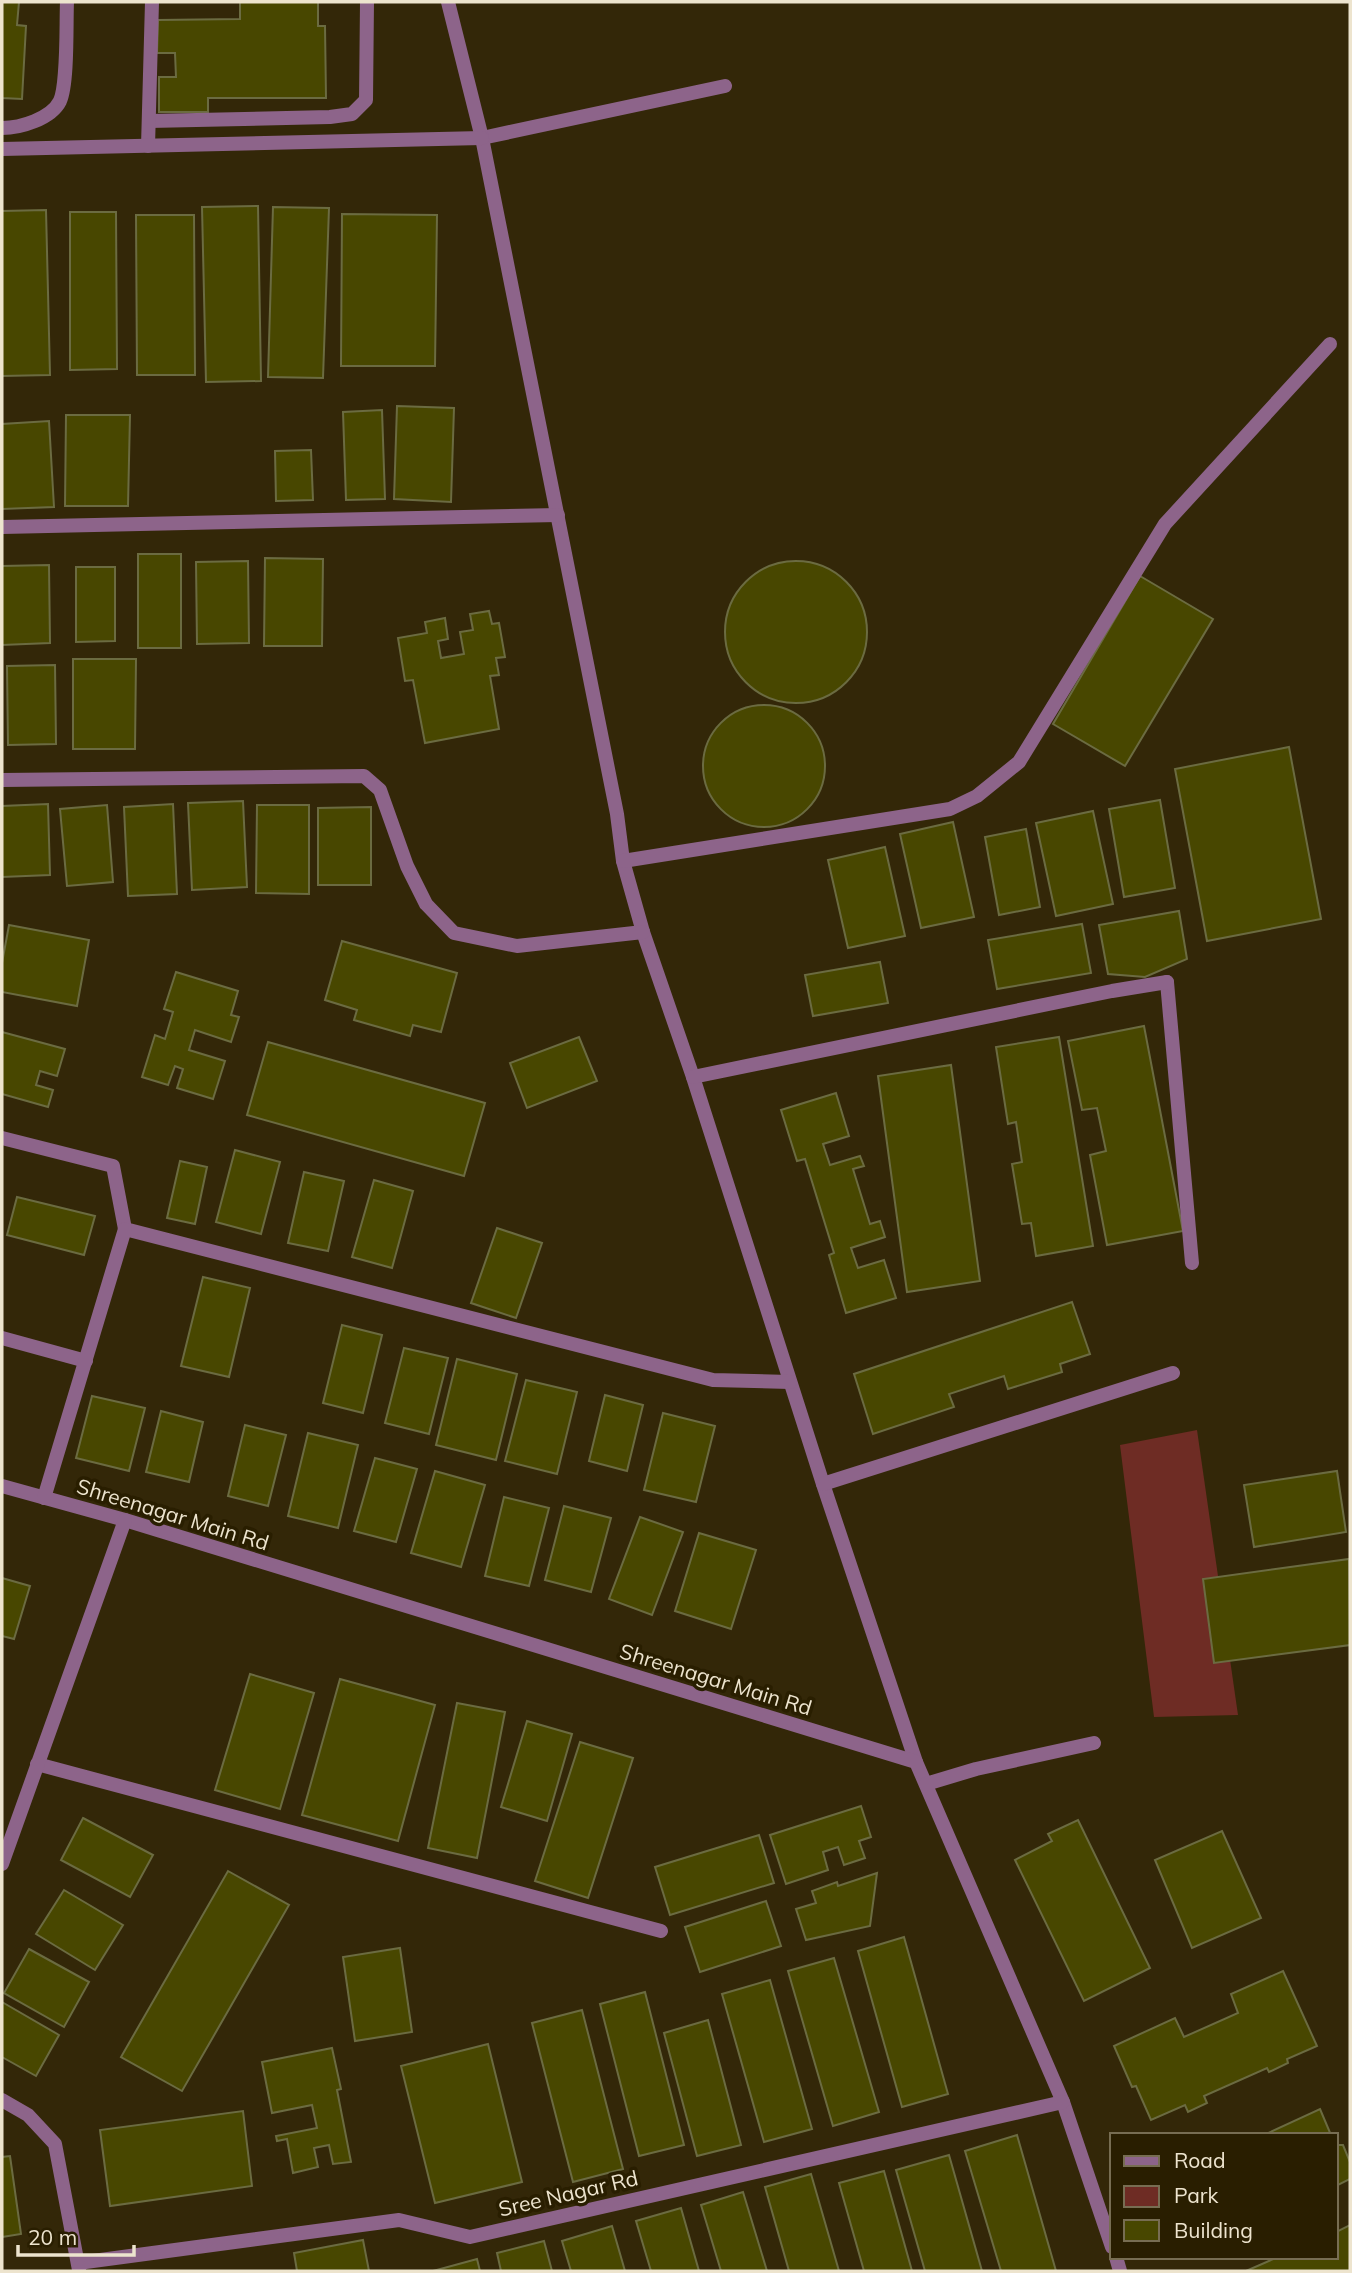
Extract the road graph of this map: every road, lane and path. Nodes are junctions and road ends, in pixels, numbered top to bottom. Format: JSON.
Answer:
{"nodes":[{"id":1,"x":67,"y":2,"type":"edge"},
{"id":2,"x":152,"y":2,"type":"edge"},
{"id":3,"x":367,"y":2,"type":"edge"},
{"id":4,"x":449,"y":2,"type":"edge"},
{"id":5,"x":725,"y":86,"type":"dead end"},
{"id":6,"x":149,"y":121,"type":"junction"},
{"id":7,"x":2,"y":128,"type":"edge"},
{"id":8,"x":482,"y":138,"type":"junction"},
{"id":9,"x":148,"y":146,"type":"junction"},
{"id":10,"x":2,"y":149,"type":"edge"},
{"id":11,"x":1330,"y":344,"type":"dead end"},
{"id":12,"x":558,"y":515,"type":"junction"},
{"id":13,"x":2,"y":527,"type":"edge"},
{"id":14,"x":2,"y":780,"type":"edge"},
{"id":15,"x":623,"y":861,"type":"junction"},
{"id":16,"x":643,"y":932,"type":"junction"},
{"id":17,"x":692,"y":1077,"type":"junction"},
{"id":18,"x":2,"y":1138,"type":"edge"},
{"id":19,"x":125,"y":1229,"type":"junction"},
{"id":20,"x":1192,"y":1263,"type":"dead end"},
{"id":21,"x":2,"y":1338,"type":"edge"},
{"id":22,"x":86,"y":1361,"type":"junction"},
{"id":23,"x":1172,"y":1373,"type":"dead end"},
{"id":24,"x":789,"y":1382,"type":"junction"},
{"id":25,"x":823,"y":1484,"type":"junction"},
{"id":26,"x":2,"y":1486,"type":"edge"},
{"id":27,"x":44,"y":1498,"type":"junction"},
{"id":28,"x":125,"y":1521,"type":"junction"},
{"id":29,"x":1094,"y":1743,"type":"dead end"},
{"id":30,"x":916,"y":1762,"type":"junction"},
{"id":31,"x":37,"y":1764,"type":"junction"},
{"id":32,"x":926,"y":1784,"type":"junction"},
{"id":33,"x":2,"y":1864,"type":"edge"},
{"id":34,"x":661,"y":1931,"type":"dead end"},
{"id":35,"x":2,"y":2100,"type":"edge"},
{"id":36,"x":1063,"y":2102,"type":"junction"},
{"id":37,"x":1110,"y":2241,"type":"edge"},
{"id":38,"x":79,"y":2267,"type":"edge"}],
"edges":[{"from":1,"to":7,"type":"street"},
{"from":2,"to":6,"type":"street"},
{"from":3,"to":6,"type":"street"},
{"from":4,"to":8,"type":"street"},
{"from":5,"to":8,"type":"street"},
{"from":6,"to":9,"type":"street"},
{"from":8,"to":9,"type":"street"},
{"from":8,"to":12,"type":"street"},
{"from":9,"to":10,"type":"street"},
{"from":11,"to":15,"type":"street"},
{"from":12,"to":13,"type":"street"},
{"from":12,"to":15,"type":"street"},
{"from":14,"to":16,"type":"street"},
{"from":15,"to":16,"type":"street"},
{"from":16,"to":17,"type":"street"},
{"from":17,"to":20,"type":"street"},
{"from":17,"to":24,"type":"street"},
{"from":18,"to":19,"type":"street"},
{"from":19,"to":22,"type":"street"},
{"from":19,"to":24,"type":"street"},
{"from":21,"to":22,"type":"street"},
{"from":22,"to":27,"type":"street"},
{"from":23,"to":25,"type":"street"},
{"from":24,"to":25,"type":"street"},
{"from":25,"to":30,"type":"street"},
{"from":26,"to":27,"type":"street","name":"Shreenagar Main Rd"},
{"from":27,"to":28,"type":"street","name":"Shreenagar Main Rd"},
{"from":28,"to":30,"type":"street","name":"Shreenagar Main Rd"},
{"from":28,"to":31,"type":"street"},
{"from":29,"to":32,"type":"street"},
{"from":30,"to":32,"type":"street"},
{"from":31,"to":33,"type":"street"},
{"from":31,"to":34,"type":"street"},
{"from":32,"to":36,"type":"street"},
{"from":35,"to":38,"type":"street"},
{"from":36,"to":37,"type":"street"},
{"from":36,"to":38,"type":"street","name":"Sree Nagar Rd"}]}
